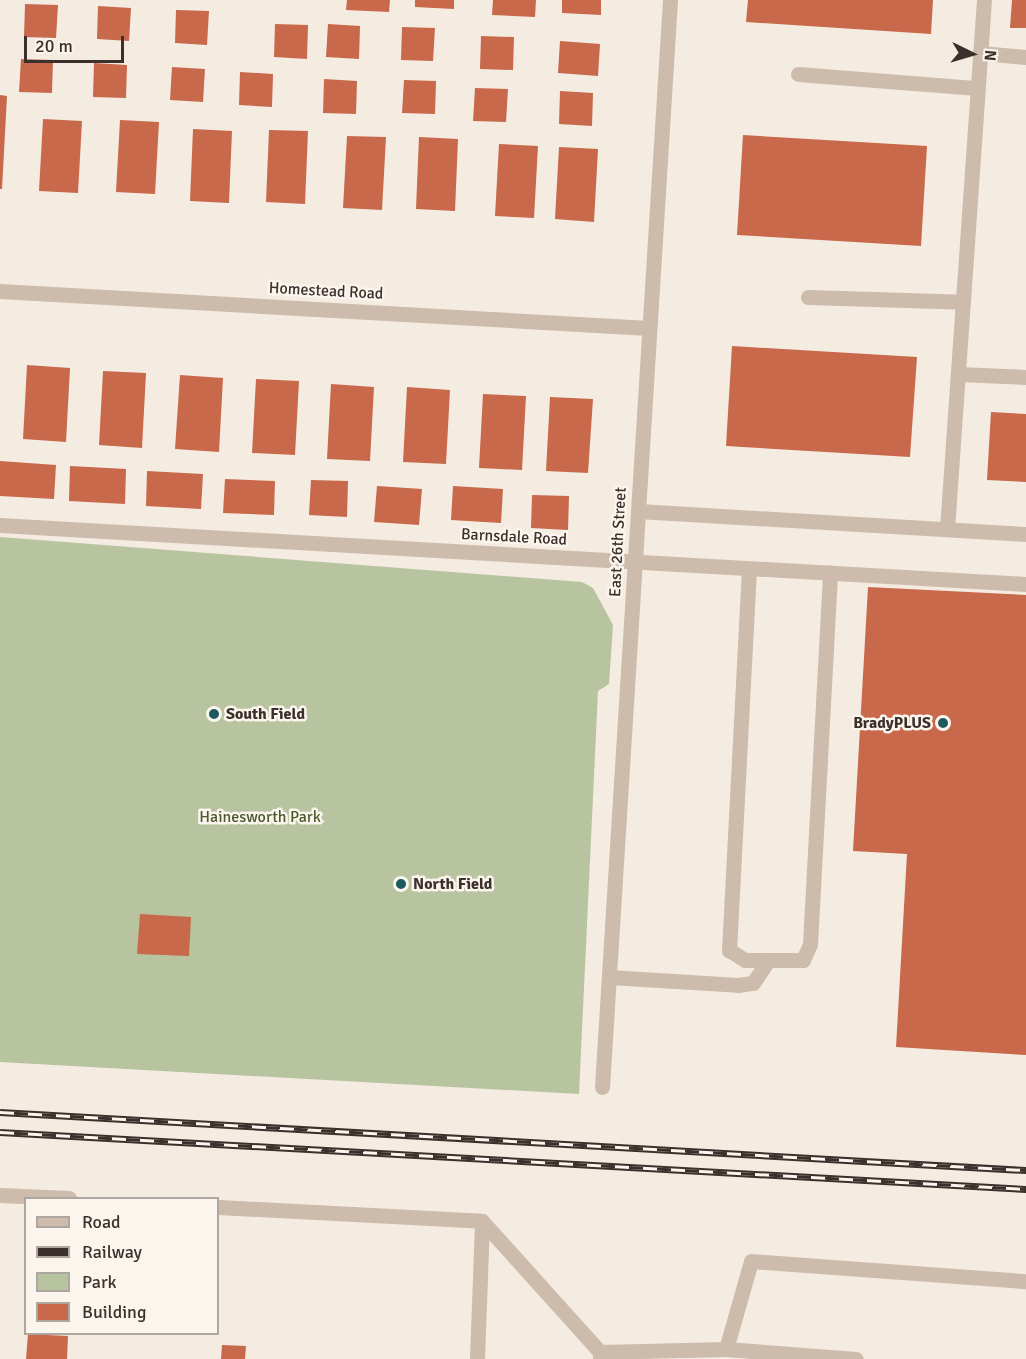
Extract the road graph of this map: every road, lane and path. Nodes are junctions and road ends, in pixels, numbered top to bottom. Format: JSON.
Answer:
{"nodes":[{"id":1,"x":670,"y":0,"type":"edge"},
{"id":2,"x":984,"y":0,"type":"edge"},
{"id":3,"x":980,"y":53,"type":"junction"},
{"id":4,"x":1026,"y":57,"type":"edge"},
{"id":5,"x":798,"y":74,"type":"dead end"},
{"id":6,"x":977,"y":88,"type":"junction"},
{"id":7,"x":0,"y":291,"type":"edge"},
{"id":8,"x":808,"y":297,"type":"dead end"},
{"id":9,"x":963,"y":302,"type":"junction"},
{"id":10,"x":649,"y":328,"type":"junction"},
{"id":11,"x":958,"y":374,"type":"junction"},
{"id":12,"x":1026,"y":376,"type":"edge"},
{"id":13,"x":638,"y":511,"type":"junction"},
{"id":14,"x":0,"y":525,"type":"edge"},
{"id":15,"x":947,"y":529,"type":"junction"},
{"id":16,"x":1026,"y":534,"type":"edge"},
{"id":17,"x":635,"y":562,"type":"junction"},
{"id":18,"x":749,"y":569,"type":"junction"},
{"id":19,"x":830,"y":573,"type":"junction"},
{"id":20,"x":1026,"y":584,"type":"edge"},
{"id":21,"x":768,"y":962,"type":"junction"},
{"id":22,"x":609,"y":977,"type":"junction"},
{"id":23,"x":602,"y":1086,"type":"dead end"},
{"id":24,"x":0,"y":1195,"type":"edge"},
{"id":25,"x":46,"y":1197,"type":"edge"},
{"id":26,"x":219,"y":1207,"type":"edge"},
{"id":27,"x":482,"y":1221,"type":"junction"},
{"id":28,"x":1026,"y":1281,"type":"edge"},
{"id":29,"x":726,"y":1349,"type":"junction"},
{"id":30,"x":600,"y":1356,"type":"edge"},
{"id":31,"x":477,"y":1359,"type":"edge"},
{"id":32,"x":856,"y":1359,"type":"edge"}],
"edges":[{"from":1,"to":10,"type":"street","name":"East 26th Street"},
{"from":2,"to":3,"type":"street"},
{"from":3,"to":4,"type":"street"},
{"from":3,"to":6,"type":"street"},
{"from":5,"to":6,"type":"street"},
{"from":6,"to":9,"type":"street"},
{"from":7,"to":10,"type":"street","name":"Homestead Road"},
{"from":8,"to":9,"type":"street"},
{"from":9,"to":11,"type":"street"},
{"from":10,"to":13,"type":"street","name":"East 26th Street"},
{"from":11,"to":12,"type":"street"},
{"from":11,"to":15,"type":"street"},
{"from":13,"to":15,"type":"street"},
{"from":13,"to":17,"type":"street","name":"East 26th Street"},
{"from":14,"to":17,"type":"street","name":"Barnsdale Road"},
{"from":15,"to":16,"type":"street"},
{"from":17,"to":18,"type":"street","name":"Barnsdale Road"},
{"from":17,"to":22,"type":"street","name":"East 26th Street"},
{"from":18,"to":19,"type":"street","name":"Barnsdale Road"},
{"from":18,"to":21,"type":"street"},
{"from":19,"to":20,"type":"street","name":"Barnsdale Road"},
{"from":19,"to":21,"type":"street"},
{"from":21,"to":22,"type":"street"},
{"from":22,"to":23,"type":"street","name":"East 26th Street"},
{"from":24,"to":25,"type":"street"},
{"from":26,"to":27,"type":"street"},
{"from":27,"to":30,"type":"street"},
{"from":27,"to":31,"type":"street"},
{"from":28,"to":29,"type":"street"},
{"from":29,"to":30,"type":"street"},
{"from":29,"to":32,"type":"street"}]}
